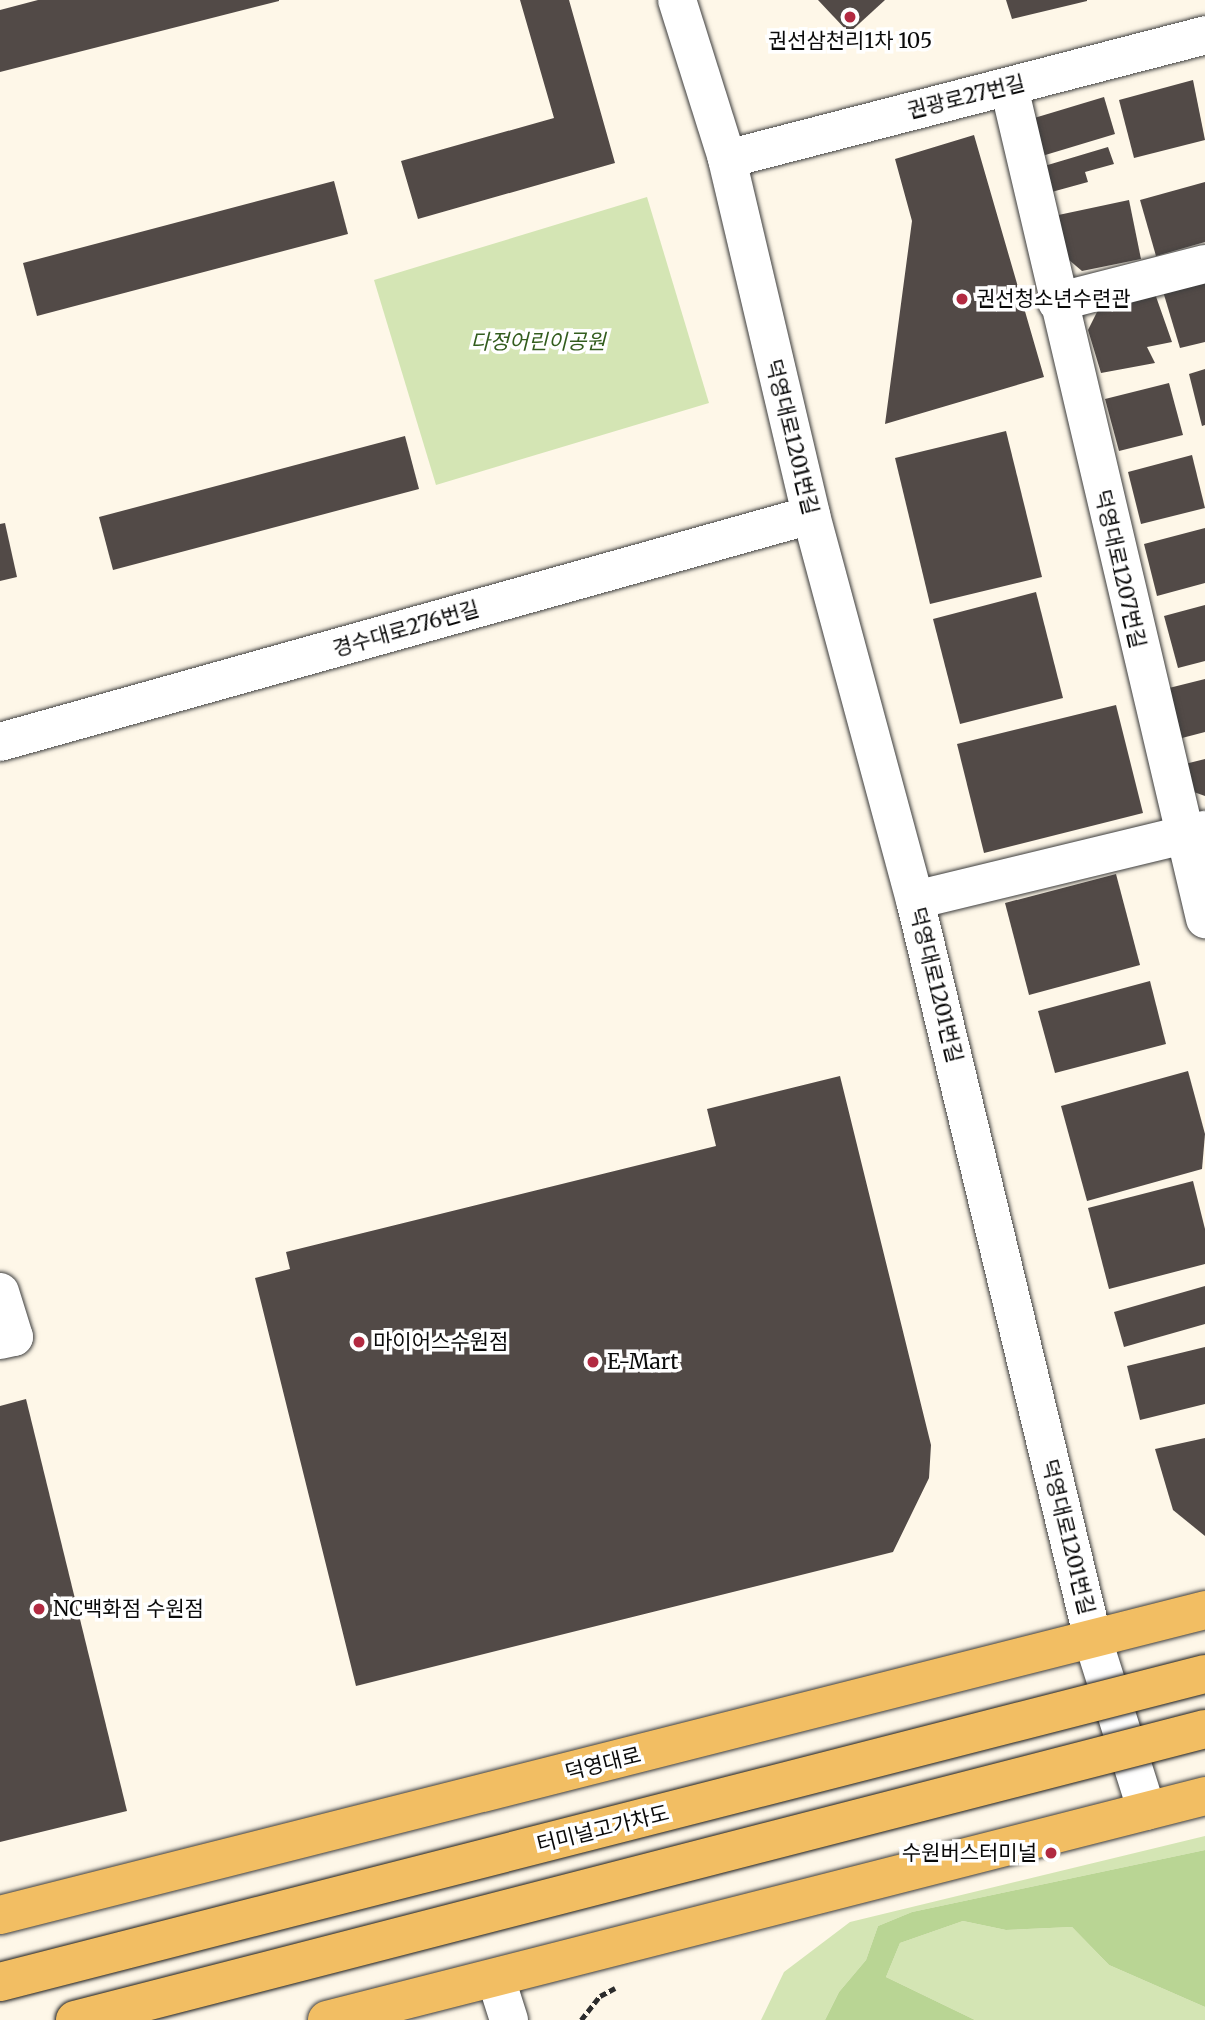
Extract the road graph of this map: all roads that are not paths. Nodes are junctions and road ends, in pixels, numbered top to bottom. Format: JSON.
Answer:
{"nodes":[{"id":1,"x":677,"y":0,"type":"edge"},
{"id":2,"x":1205,"y":35,"type":"edge"},
{"id":3,"x":1009,"y":87,"type":"junction"},
{"id":4,"x":727,"y":159,"type":"junction"},
{"id":5,"x":1205,"y":264,"type":"edge"},
{"id":6,"x":1057,"y":302,"type":"junction"},
{"id":7,"x":811,"y":515,"type":"junction"},
{"id":8,"x":0,"y":742,"type":"edge"},
{"id":9,"x":1194,"y":833,"type":"edge"},
{"id":10,"x":915,"y":900,"type":"junction"},
{"id":11,"x":1205,"y":919,"type":"edge"},
{"id":12,"x":0,"y":1292,"type":"edge"},
{"id":13,"x":0,"y":1340,"type":"edge"},
{"id":14,"x":1205,"y":1610,"type":"edge"},
{"id":15,"x":1093,"y":1640,"type":"junction"},
{"id":16,"x":1205,"y":1674,"type":"edge"},
{"id":17,"x":1205,"y":1729,"type":"edge"},
{"id":18,"x":1205,"y":1796,"type":"edge"},
{"id":19,"x":1147,"y":1811,"type":"junction"},
{"id":20,"x":0,"y":1915,"type":"edge"},
{"id":21,"x":496,"y":1979,"type":"junction"},
{"id":22,"x":0,"y":1982,"type":"edge"},
{"id":23,"x":75,"y":2020,"type":"edge"},
{"id":24,"x":327,"y":2020,"type":"edge"},
{"id":25,"x":509,"y":2020,"type":"edge"}],
"edges":[{"from":1,"to":4,"type":"street","name":"덕영대로1201번길"},
{"from":2,"to":3,"type":"street","name":"권광로27번길"},
{"from":3,"to":4,"type":"street","name":"권광로27번길"},
{"from":3,"to":6,"type":"street","name":"덕영대로1207번길"},
{"from":4,"to":7,"type":"street","name":"덕영대로1201번길"},
{"from":5,"to":6,"type":"street"},
{"from":6,"to":9,"type":"street","name":"덕영대로1207번길"},
{"from":7,"to":8,"type":"street","name":"경수대로276번길"},
{"from":7,"to":10,"type":"street","name":"덕영대로1201번길"},
{"from":9,"to":10,"type":"street"},
{"from":9,"to":11,"type":"street","name":"덕영대로1207번길"},
{"from":10,"to":15,"type":"street","name":"덕영대로1201번길"},
{"from":12,"to":13,"type":"street"},
{"from":14,"to":15,"type":"main road","name":"덕영대로"},
{"from":15,"to":19,"type":"street","name":"덕영대로1201번길"},
{"from":15,"to":20,"type":"main road","name":"덕영대로"},
{"from":16,"to":22,"type":"main road","name":"터미널고가차도","bridge":true},
{"from":17,"to":23,"type":"main road","bridge":true},
{"from":18,"to":19,"type":"main road"},
{"from":19,"to":21,"type":"main road"},
{"from":21,"to":24,"type":"main road"},
{"from":21,"to":25,"type":"street"}]}
